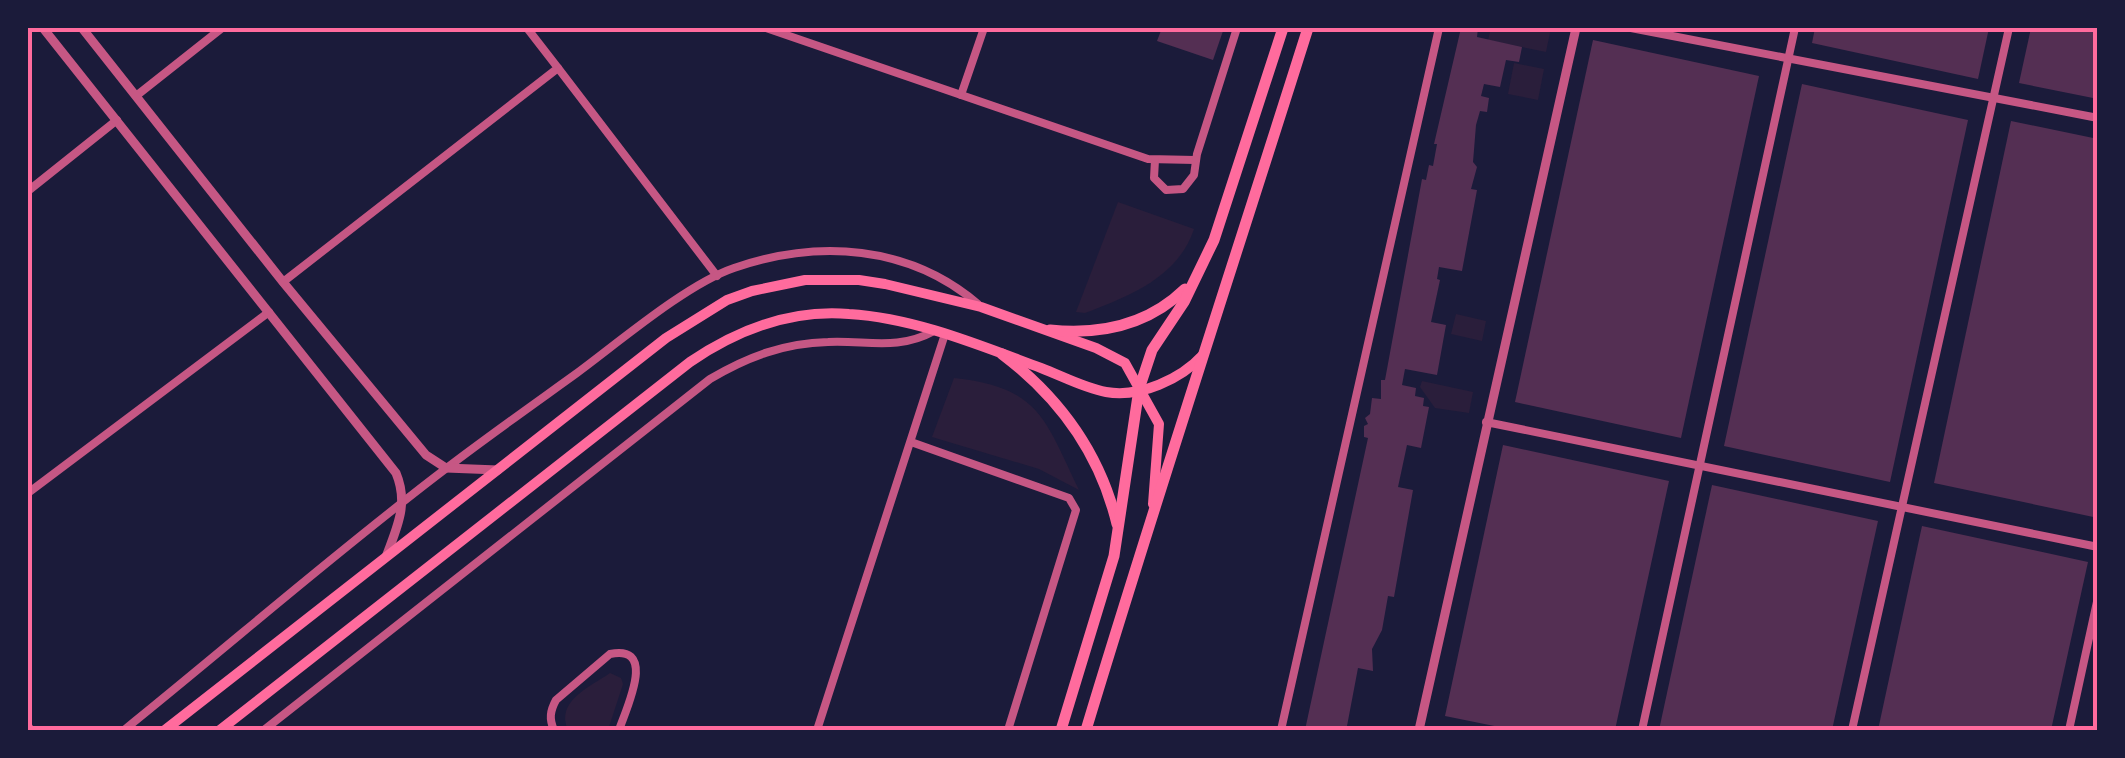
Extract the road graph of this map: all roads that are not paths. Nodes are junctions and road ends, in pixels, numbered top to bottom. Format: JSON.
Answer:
{"nodes":[{"id":1,"x":44,"y":28,"type":"edge"},
{"id":2,"x":82,"y":28,"type":"edge"},
{"id":3,"x":222,"y":28,"type":"edge"},
{"id":4,"x":527,"y":28,"type":"edge"},
{"id":5,"x":766,"y":28,"type":"edge"},
{"id":6,"x":984,"y":28,"type":"edge"},
{"id":7,"x":1237,"y":28,"type":"edge"},
{"id":8,"x":1284,"y":28,"type":"edge"},
{"id":9,"x":1308,"y":28,"type":"edge"},
{"id":10,"x":1439,"y":28,"type":"edge"},
{"id":11,"x":1576,"y":28,"type":"edge"},
{"id":12,"x":1631,"y":28,"type":"edge"},
{"id":13,"x":1795,"y":28,"type":"edge"},
{"id":14,"x":2009,"y":28,"type":"edge"},
{"id":15,"x":1788,"y":58,"type":"junction"},
{"id":16,"x":558,"y":68,"type":"junction"},
{"id":17,"x":961,"y":95,"type":"junction"},
{"id":18,"x":136,"y":96,"type":"junction"},
{"id":19,"x":1994,"y":98,"type":"junction"},
{"id":20,"x":2098,"y":118,"type":"edge"},
{"id":21,"x":117,"y":120,"type":"junction"},
{"id":22,"x":1155,"y":160,"type":"junction"},
{"id":23,"x":1195,"y":160,"type":"junction"},
{"id":24,"x":28,"y":190,"type":"edge"},
{"id":25,"x":717,"y":276,"type":"junction"},
{"id":26,"x":1196,"y":280,"type":"junction"},
{"id":27,"x":283,"y":282,"type":"junction"},
{"id":28,"x":981,"y":307,"type":"junction"},
{"id":29,"x":269,"y":312,"type":"junction"},
{"id":30,"x":1050,"y":330,"type":"junction"},
{"id":31,"x":939,"y":333,"type":"junction"},
{"id":32,"x":1205,"y":353,"type":"junction"},
{"id":33,"x":1002,"y":354,"type":"junction"},
{"id":34,"x":1139,"y":389,"type":"junction"},
{"id":35,"x":1486,"y":422,"type":"junction"},
{"id":36,"x":911,"y":442,"type":"junction"},
{"id":37,"x":1700,"y":466,"type":"junction"},
{"id":38,"x":446,"y":468,"type":"junction"},
{"id":39,"x":498,"y":470,"type":"junction"},
{"id":40,"x":28,"y":493,"type":"edge"},
{"id":41,"x":403,"y":503,"type":"junction"},
{"id":42,"x":1902,"y":507,"type":"junction"},
{"id":43,"x":1152,"y":511,"type":"junction"},
{"id":44,"x":1118,"y":532,"type":"junction"},
{"id":45,"x":2098,"y":547,"type":"edge"},
{"id":46,"x":386,"y":557,"type":"junction"},
{"id":47,"x":2098,"y":597,"type":"edge"},
{"id":48,"x":124,"y":730,"type":"edge"},
{"id":49,"x":165,"y":730,"type":"edge"},
{"id":50,"x":220,"y":730,"type":"edge"},
{"id":51,"x":264,"y":730,"type":"edge"},
{"id":52,"x":554,"y":730,"type":"edge"},
{"id":53,"x":619,"y":730,"type":"edge"},
{"id":54,"x":817,"y":730,"type":"edge"},
{"id":55,"x":1008,"y":730,"type":"edge"},
{"id":56,"x":1062,"y":730,"type":"edge"},
{"id":57,"x":1086,"y":730,"type":"edge"},
{"id":58,"x":1281,"y":730,"type":"edge"},
{"id":59,"x":1419,"y":730,"type":"edge"},
{"id":60,"x":1642,"y":730,"type":"edge"},
{"id":61,"x":1852,"y":730,"type":"edge"},
{"id":62,"x":2068,"y":730,"type":"edge"}],
"edges":[{"from":1,"to":21,"type":"street"},
{"from":2,"to":18,"type":"street"},
{"from":3,"to":18,"type":"street"},
{"from":4,"to":16,"type":"street"},
{"from":5,"to":17,"type":"street"},
{"from":6,"to":17,"type":"street"},
{"from":7,"to":23,"type":"street"},
{"from":8,"to":26,"type":"main road"},
{"from":9,"to":32,"type":"main road"},
{"from":10,"to":58,"type":"street"},
{"from":11,"to":35,"type":"street"},
{"from":12,"to":15,"type":"street"},
{"from":13,"to":15,"type":"street"},
{"from":14,"to":19,"type":"street"},
{"from":15,"to":19,"type":"street"},
{"from":15,"to":37,"type":"street"},
{"from":16,"to":25,"type":"street"},
{"from":16,"to":27,"type":"street"},
{"from":17,"to":22,"type":"street"},
{"from":18,"to":27,"type":"street"},
{"from":19,"to":20,"type":"street"},
{"from":19,"to":42,"type":"street"},
{"from":21,"to":24,"type":"street"},
{"from":21,"to":29,"type":"street"},
{"from":22,"to":23,"type":"street"},
{"from":22,"to":23,"type":"street"},
{"from":25,"to":28,"type":"street"},
{"from":25,"to":38,"type":"street"},
{"from":26,"to":30,"type":"main road"},
{"from":26,"to":34,"type":"main road"},
{"from":27,"to":38,"type":"street"},
{"from":28,"to":30,"type":"main road"},
{"from":28,"to":39,"type":"main road"},
{"from":29,"to":40,"type":"street"},
{"from":29,"to":41,"type":"street"},
{"from":30,"to":34,"type":"main road"},
{"from":31,"to":33,"type":"main road"},
{"from":31,"to":36,"type":"street"},
{"from":31,"to":50,"type":"main road"},
{"from":31,"to":51,"type":"street"},
{"from":32,"to":34,"type":"main road"},
{"from":32,"to":43,"type":"main road"},
{"from":33,"to":34,"type":"main road"},
{"from":33,"to":44,"type":"main road"},
{"from":34,"to":43,"type":"main road"},
{"from":34,"to":44,"type":"main road"},
{"from":35,"to":37,"type":"street"},
{"from":35,"to":59,"type":"street"},
{"from":36,"to":54,"type":"street"},
{"from":36,"to":55,"type":"street"},
{"from":37,"to":42,"type":"street"},
{"from":37,"to":60,"type":"street"},
{"from":38,"to":39,"type":"street"},
{"from":38,"to":41,"type":"street"},
{"from":39,"to":46,"type":"main road"},
{"from":41,"to":46,"type":"street"},
{"from":41,"to":48,"type":"street"},
{"from":42,"to":45,"type":"street"},
{"from":42,"to":61,"type":"street"},
{"from":43,"to":57,"type":"main road"},
{"from":44,"to":56,"type":"main road"},
{"from":46,"to":49,"type":"main road"},
{"from":47,"to":62,"type":"street"},
{"from":52,"to":53,"type":"street"}]}
